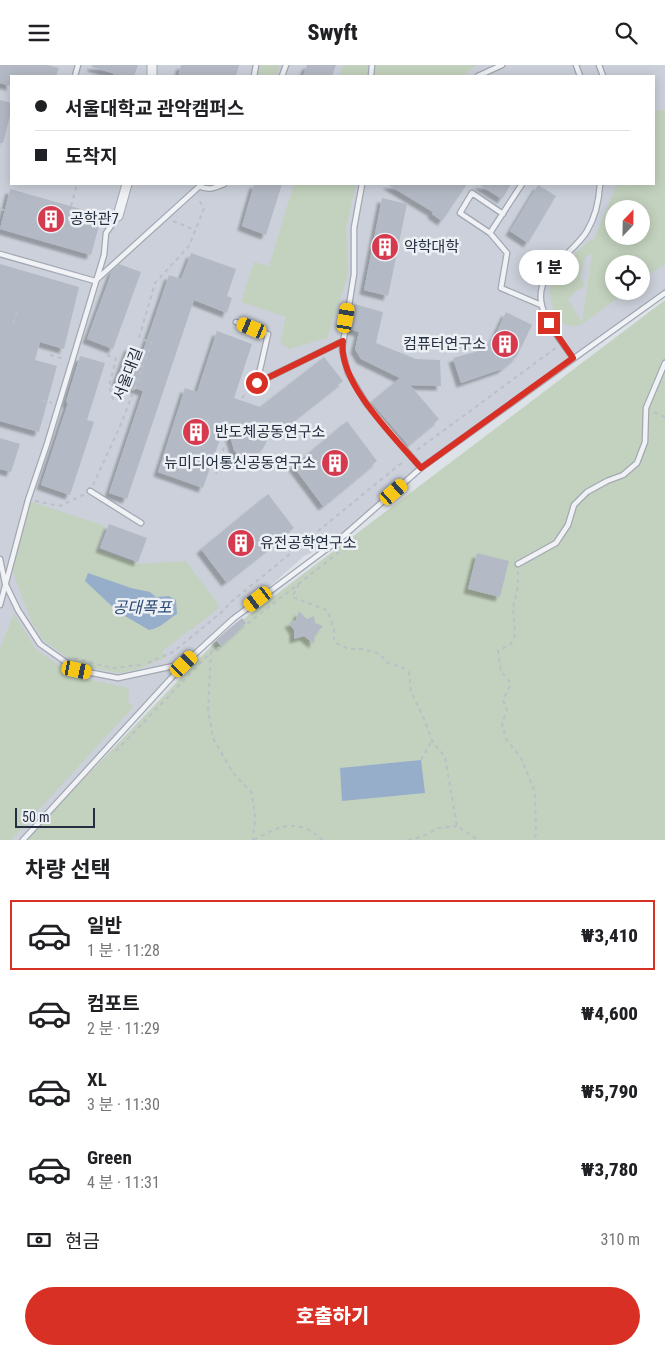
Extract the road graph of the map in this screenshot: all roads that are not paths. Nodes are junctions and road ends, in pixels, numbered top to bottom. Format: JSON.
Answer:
{"nodes":[{"id":1,"x":502,"y":65,"type":"edge"},
{"id":2,"x":480,"y":75,"type":"edge"},
{"id":3,"x":126,"y":185,"type":"edge"},
{"id":4,"x":200,"y":185,"type":"edge"},
{"id":5,"x":222,"y":185,"type":"edge"},
{"id":6,"x":362,"y":185,"type":"edge"},
{"id":7,"x":521,"y":185,"type":"edge"},
{"id":8,"x":600,"y":185,"type":"edge"},
{"id":9,"x":503,"y":214,"type":"junction"},
{"id":10,"x":118,"y":216,"type":"joint"},
{"id":11,"x":490,"y":233,"type":"junction"},
{"id":12,"x":0,"y":254,"type":"edge"},
{"id":13,"x":95,"y":281,"type":"junction"},
{"id":14,"x":665,"y":293,"type":"edge"},
{"id":15,"x":541,"y":305,"type":"junction"},
{"id":16,"x":236,"y":322,"type":"dead end"},
{"id":17,"x":343,"y":341,"type":"junction"},
{"id":18,"x":573,"y":358,"type":"junction"},
{"id":19,"x":665,"y":363,"type":"edge"},
{"id":20,"x":421,"y":468,"type":"junction"},
{"id":21,"x":90,"y":491,"type":"road end"},
{"id":22,"x":141,"y":523,"type":"dead end"},
{"id":23,"x":0,"y":559,"type":"edge"},
{"id":24,"x":518,"y":564,"type":"road end"},
{"id":25,"x":5,"y":583,"type":"junction"},
{"id":26,"x":0,"y":605,"type":"edge"},
{"id":27,"x":184,"y":664,"type":"junction"},
{"id":28,"x":23,"y":840,"type":"edge"}],
"edges":[{"from":1,"to":2,"type":"lane"},
{"from":3,"to":10,"type":"street"},
{"from":4,"to":5,"type":"lane"},
{"from":4,"to":13,"type":"lane"},
{"from":6,"to":17,"type":"lane"},
{"from":7,"to":9,"type":"lane"},
{"from":8,"to":15,"type":"lane"},
{"from":9,"to":11,"type":"lane"},
{"from":9,"to":11,"type":"lane"},
{"from":10,"to":13,"type":"lane"},
{"from":11,"to":15,"type":"lane"},
{"from":12,"to":13,"type":"lane"},
{"from":13,"to":25,"type":"lane"},
{"from":14,"to":18,"type":"lane"},
{"from":15,"to":18,"type":"lane"},
{"from":16,"to":17,"type":"lane"},
{"from":17,"to":20,"type":"lane"},
{"from":18,"to":20,"type":"lane"},
{"from":19,"to":24,"type":"lane"},
{"from":20,"to":27,"type":"lane"},
{"from":21,"to":22,"type":"lane"},
{"from":23,"to":25,"type":"lane"},
{"from":25,"to":26,"type":"lane"},
{"from":25,"to":27,"type":"lane"},
{"from":27,"to":28,"type":"lane"}]}
